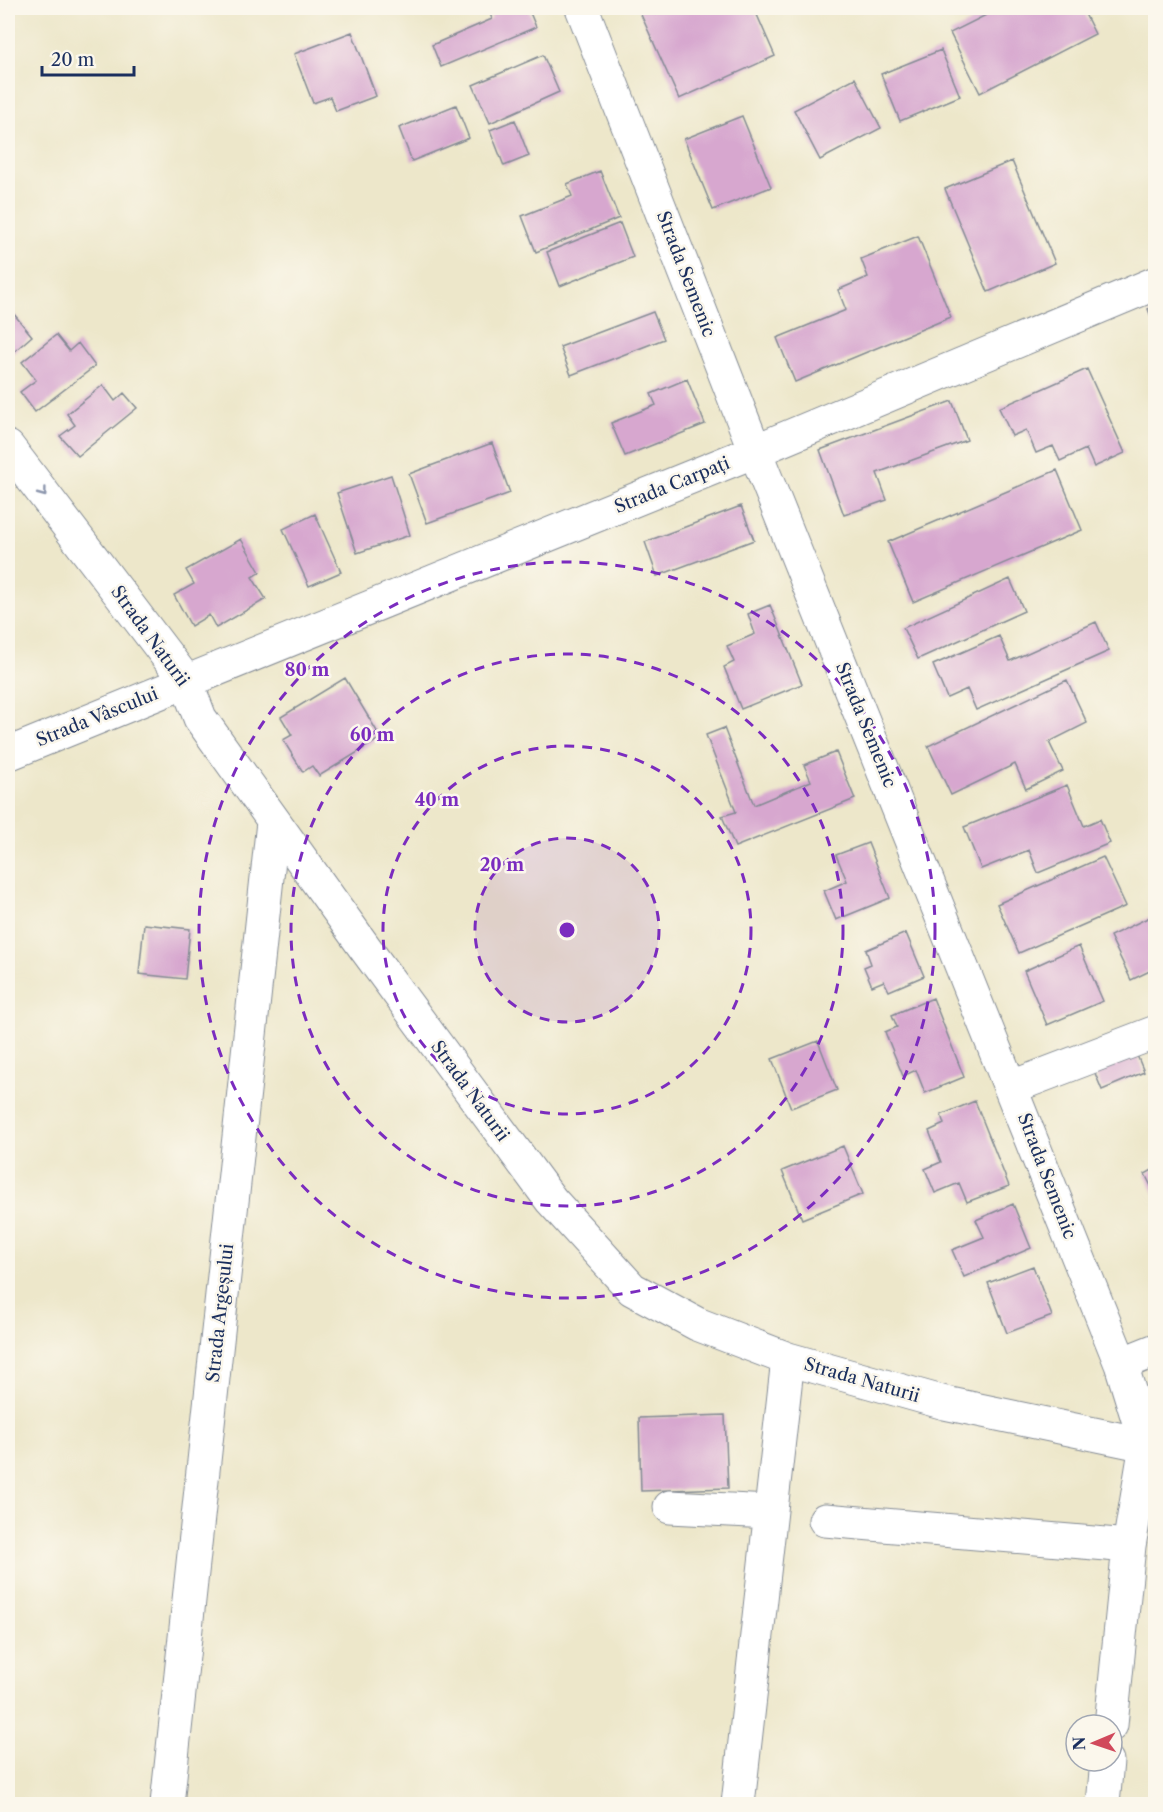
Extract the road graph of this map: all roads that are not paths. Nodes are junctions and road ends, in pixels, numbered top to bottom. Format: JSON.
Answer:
{"nodes":[{"id":1,"x":582,"y":8,"type":"edge"},
{"id":2,"x":1155,"y":283,"type":"edge"},
{"id":3,"x":8,"y":447,"type":"edge"},
{"id":4,"x":755,"y":451,"type":"junction"},
{"id":5,"x":186,"y":681,"type":"junction"},
{"id":6,"x":8,"y":754,"type":"edge"},
{"id":7,"x":273,"y":822,"type":"junction"},
{"id":8,"x":1155,"y":1032,"type":"edge"},
{"id":9,"x":1012,"y":1087,"type":"junction"},
{"id":10,"x":1155,"y":1350,"type":"edge"},
{"id":11,"x":788,"y":1359,"type":"junction"},
{"id":12,"x":1121,"y":1364,"type":"junction"},
{"id":13,"x":1150,"y":1446,"type":"edge"},
{"id":14,"x":670,"y":1508,"type":"dead end"},
{"id":15,"x":770,"y":1512,"type":"junction"},
{"id":16,"x":825,"y":1520,"type":"dead end"},
{"id":17,"x":1129,"y":1546,"type":"junction"},
{"id":18,"x":1112,"y":1713,"type":"edge"},
{"id":19,"x":1106,"y":1773,"type":"edge"},
{"id":20,"x":167,"y":1804,"type":"edge"},
{"id":21,"x":738,"y":1804,"type":"edge"},
{"id":22,"x":1103,"y":1804,"type":"edge"}],
"edges":[{"from":1,"to":4,"type":"street","name":"Strada Semenic"},
{"from":2,"to":4,"type":"street","name":"Strada Carpați"},
{"from":3,"to":5,"type":"street","name":"Strada Naturii","one_way":true},
{"from":4,"to":5,"type":"street","name":"Strada Carpați"},
{"from":4,"to":9,"type":"street","name":"Strada Semenic"},
{"from":5,"to":6,"type":"street","name":"Strada Vâscului"},
{"from":5,"to":7,"type":"street","name":"Strada Naturii"},
{"from":7,"to":11,"type":"street","name":"Strada Naturii"},
{"from":7,"to":20,"type":"street","name":"Strada Argeșului"},
{"from":8,"to":9,"type":"street"},
{"from":9,"to":12,"type":"street","name":"Strada Semenic"},
{"from":10,"to":12,"type":"street"},
{"from":11,"to":13,"type":"street","name":"Strada Naturii"},
{"from":11,"to":15,"type":"street"},
{"from":12,"to":13,"type":"street","name":"Strada Semenic"},
{"from":13,"to":17,"type":"street"},
{"from":14,"to":15,"type":"street"},
{"from":15,"to":21,"type":"street"},
{"from":16,"to":17,"type":"street"},
{"from":17,"to":18,"type":"street"},
{"from":19,"to":22,"type":"street"}]}
